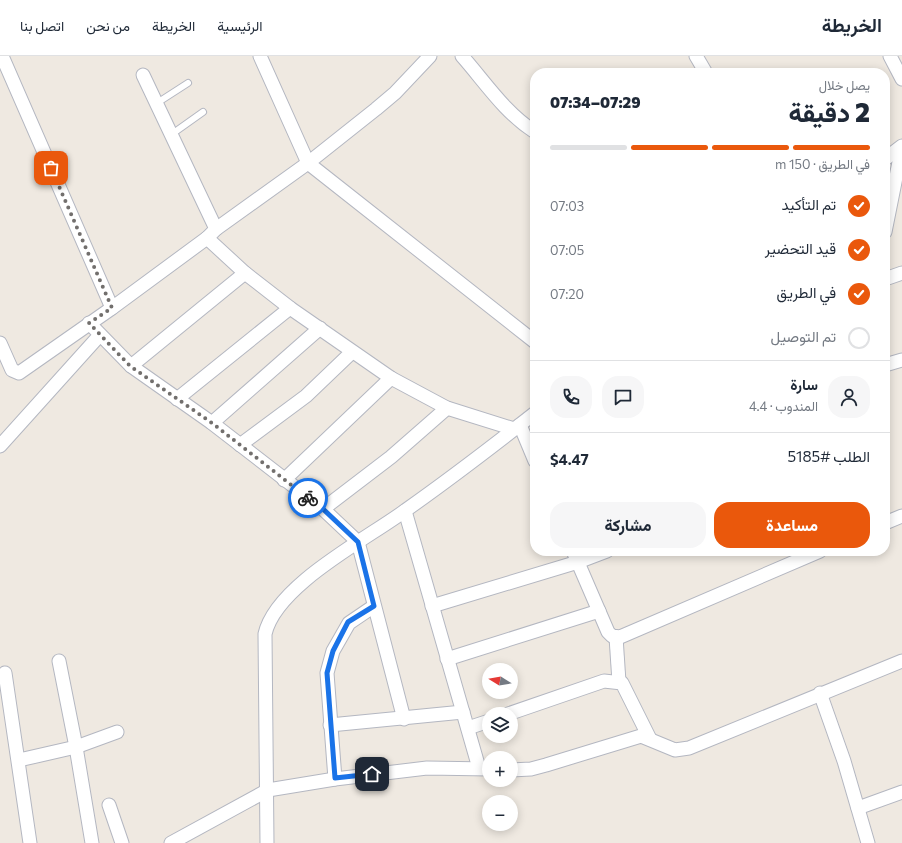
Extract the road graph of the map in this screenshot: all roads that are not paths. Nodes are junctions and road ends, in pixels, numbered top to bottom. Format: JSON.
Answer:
{"nodes":[{"id":1,"x":2,"y":56,"type":"edge"},
{"id":2,"x":260,"y":56,"type":"edge"},
{"id":3,"x":430,"y":56,"type":"edge"},
{"id":4,"x":462,"y":56,"type":"edge"},
{"id":5,"x":696,"y":56,"type":"edge"},
{"id":6,"x":890,"y":56,"type":"edge"},
{"id":7,"x":703,"y":68,"type":"edge"},
{"id":8,"x":143,"y":75,"type":"dead end"},
{"id":9,"x":902,"y":79,"type":"edge"},
{"id":10,"x":188,"y":84,"type":"dead end"},
{"id":11,"x":157,"y":103,"type":"junction"},
{"id":12,"x":203,"y":112,"type":"dead end"},
{"id":13,"x":530,"y":129,"type":"edge"},
{"id":14,"x":172,"y":134,"type":"junction"},
{"id":15,"x":902,"y":147,"type":"edge"},
{"id":16,"x":890,"y":155,"type":"edge"},
{"id":17,"x":308,"y":163,"type":"junction"},
{"id":18,"x":890,"y":207,"type":"edge"},
{"id":19,"x":211,"y":234,"type":"junction"},
{"id":20,"x":245,"y":273,"type":"junction"},
{"id":21,"x":902,"y":273,"type":"edge"},
{"id":22,"x":890,"y":277,"type":"edge"},
{"id":23,"x":112,"y":308,"type":"junction"},
{"id":24,"x":290,"y":308,"type":"junction"},
{"id":25,"x":89,"y":323,"type":"junction"},
{"id":26,"x":320,"y":328,"type":"junction"},
{"id":27,"x":99,"y":336,"type":"junction"},
{"id":28,"x":530,"y":338,"type":"edge"},
{"id":29,"x":0,"y":343,"type":"edge"},
{"id":30,"x":352,"y":352,"type":"junction"},
{"id":31,"x":902,"y":360,"type":"edge"},
{"id":32,"x":890,"y":363,"type":"edge"},
{"id":33,"x":130,"y":366,"type":"junction"},
{"id":34,"x":391,"y":378,"type":"junction"},
{"id":35,"x":177,"y":399,"type":"junction"},
{"id":36,"x":447,"y":408,"type":"junction"},
{"id":37,"x":530,"y":417,"type":"edge"},
{"id":38,"x":212,"y":423,"type":"junction"},
{"id":39,"x":517,"y":427,"type":"junction"},
{"id":40,"x":240,"y":445,"type":"junction"},
{"id":41,"x":0,"y":446,"type":"edge"},
{"id":42,"x":530,"y":452,"type":"edge"},
{"id":43,"x":284,"y":480,"type":"junction"},
{"id":44,"x":323,"y":509,"type":"junction"},
{"id":45,"x":405,"y":511,"type":"junction"},
{"id":46,"x":902,"y":516,"type":"edge"},
{"id":47,"x":890,"y":521,"type":"edge"},
{"id":48,"x":358,"y":542,"type":"junction"},
{"id":49,"x":808,"y":556,"type":"edge"},
{"id":50,"x":576,"y":557,"type":"edge"},
{"id":51,"x":374,"y":606,"type":"junction"},
{"id":52,"x":432,"y":606,"type":"junction"},
{"id":53,"x":599,"y":611,"type":"junction"},
{"id":54,"x":616,"y":637,"type":"junction"},
{"id":55,"x":447,"y":659,"type":"junction"},
{"id":56,"x":59,"y":661,"type":"dead end"},
{"id":57,"x":902,"y":661,"type":"edge"},
{"id":58,"x":5,"y":673,"type":"dead end"},
{"id":59,"x":618,"y":682,"type":"junction"},
{"id":60,"x":820,"y":693,"type":"junction"},
{"id":61,"x":518,"y":711,"type":"edge"},
{"id":62,"x":463,"y":712,"type":"junction"},
{"id":63,"x":404,"y":719,"type":"junction"},
{"id":64,"x":482,"y":723,"type":"edge"},
{"id":65,"x":330,"y":725,"type":"junction"},
{"id":66,"x":468,"y":728,"type":"junction"},
{"id":67,"x":117,"y":732,"type":"dead end"},
{"id":68,"x":650,"y":739,"type":"junction"},
{"id":69,"x":76,"y":747,"type":"junction"},
{"id":70,"x":19,"y":760,"type":"junction"},
{"id":71,"x":482,"y":763,"type":"edge"},
{"id":72,"x":482,"y":768,"type":"edge"},
{"id":73,"x":518,"y":770,"type":"edge"},
{"id":74,"x":335,"y":778,"type":"junction"},
{"id":75,"x":268,"y":790,"type":"junction"},
{"id":76,"x":902,"y":792,"type":"edge"},
{"id":77,"x":109,"y":805,"type":"dead end"},
{"id":78,"x":858,"y":808,"type":"junction"},
{"id":79,"x":30,"y":843,"type":"edge"},
{"id":80,"x":92,"y":843,"type":"edge"},
{"id":81,"x":122,"y":843,"type":"edge"},
{"id":82,"x":172,"y":843,"type":"edge"},
{"id":83,"x":267,"y":843,"type":"edge"},
{"id":84,"x":868,"y":843,"type":"edge"}],
"edges":[{"from":1,"to":23,"type":"street"},
{"from":2,"to":17,"type":"street"},
{"from":3,"to":17,"type":"street"},
{"from":4,"to":13,"type":"street"},
{"from":5,"to":7,"type":"street"},
{"from":6,"to":9,"type":"street"},
{"from":8,"to":11,"type":"street"},
{"from":10,"to":11,"type":"lane"},
{"from":11,"to":14,"type":"street"},
{"from":12,"to":14,"type":"lane"},
{"from":14,"to":19,"type":"street"},
{"from":15,"to":16,"type":"street"},
{"from":15,"to":18,"type":"street"},
{"from":17,"to":19,"type":"street"},
{"from":17,"to":28,"type":"street"},
{"from":19,"to":20,"type":"street"},
{"from":19,"to":23,"type":"street"},
{"from":20,"to":24,"type":"street"},
{"from":20,"to":33,"type":"street"},
{"from":21,"to":22,"type":"street"},
{"from":23,"to":25,"type":"street"},
{"from":24,"to":26,"type":"street"},
{"from":24,"to":35,"type":"street"},
{"from":25,"to":27,"type":"street"},
{"from":25,"to":29,"type":"street"},
{"from":26,"to":30,"type":"street"},
{"from":26,"to":38,"type":"street"},
{"from":27,"to":33,"type":"street"},
{"from":27,"to":41,"type":"street"},
{"from":30,"to":34,"type":"street"},
{"from":30,"to":40,"type":"street"},
{"from":31,"to":32,"type":"street"},
{"from":33,"to":35,"type":"street"},
{"from":34,"to":36,"type":"street"},
{"from":34,"to":43,"type":"street"},
{"from":35,"to":38,"type":"street"},
{"from":36,"to":39,"type":"street"},
{"from":36,"to":44,"type":"street"},
{"from":37,"to":39,"type":"street"},
{"from":38,"to":40,"type":"street"},
{"from":39,"to":42,"type":"street"},
{"from":39,"to":45,"type":"street"},
{"from":40,"to":43,"type":"street"},
{"from":43,"to":44,"type":"street"},
{"from":44,"to":48,"type":"street"},
{"from":45,"to":48,"type":"street"},
{"from":45,"to":52,"type":"street"},
{"from":46,"to":47,"type":"street"},
{"from":48,"to":51,"type":"street"},
{"from":48,"to":75,"type":"street"},
{"from":49,"to":54,"type":"street"},
{"from":50,"to":52,"type":"street"},
{"from":50,"to":53,"type":"street"},
{"from":51,"to":63,"type":"street"},
{"from":51,"to":65,"type":"street"},
{"from":52,"to":55,"type":"street"},
{"from":53,"to":54,"type":"street"},
{"from":53,"to":55,"type":"street"},
{"from":54,"to":59,"type":"street"},
{"from":55,"to":62,"type":"street"},
{"from":56,"to":69,"type":"street"},
{"from":57,"to":60,"type":"street"},
{"from":58,"to":70,"type":"street"},
{"from":59,"to":61,"type":"street"},
{"from":59,"to":68,"type":"street"},
{"from":60,"to":68,"type":"street"},
{"from":60,"to":78,"type":"street"},
{"from":62,"to":63,"type":"street"},
{"from":62,"to":66,"type":"street"},
{"from":63,"to":65,"type":"street"},
{"from":64,"to":66,"type":"street"},
{"from":65,"to":74,"type":"street"},
{"from":66,"to":71,"type":"street"},
{"from":67,"to":69,"type":"street"},
{"from":68,"to":73,"type":"street"},
{"from":69,"to":70,"type":"street"},
{"from":69,"to":80,"type":"street"},
{"from":70,"to":79,"type":"street"},
{"from":72,"to":74,"type":"street"},
{"from":74,"to":75,"type":"street"},
{"from":75,"to":82,"type":"street"},
{"from":75,"to":83,"type":"street"},
{"from":76,"to":78,"type":"street"},
{"from":77,"to":81,"type":"street"},
{"from":78,"to":84,"type":"street"}]}
